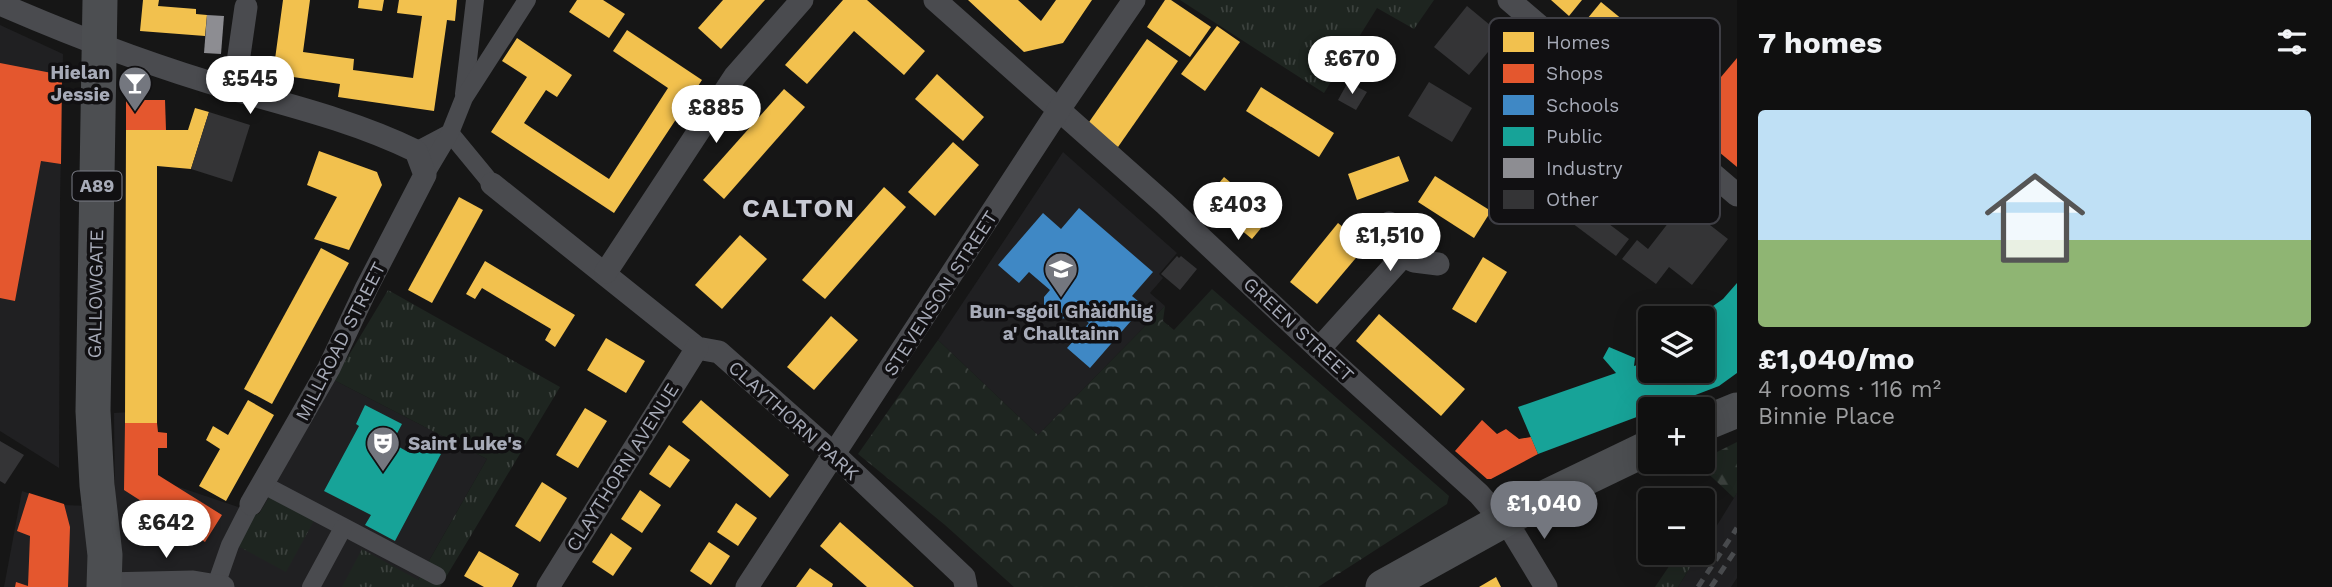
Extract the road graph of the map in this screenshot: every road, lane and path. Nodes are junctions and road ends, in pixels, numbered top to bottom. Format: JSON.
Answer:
{"nodes":[{"id":1,"x":100,"y":0,"type":"edge"},
{"id":2,"x":475,"y":0,"type":"edge"},
{"id":3,"x":527,"y":0,"type":"edge"},
{"id":4,"x":802,"y":0,"type":"edge"},
{"id":5,"x":935,"y":0,"type":"edge"},
{"id":6,"x":1134,"y":0,"type":"edge"},
{"id":7,"x":1509,"y":0,"type":"edge"},
{"id":8,"x":0,"y":4,"type":"edge"},
{"id":9,"x":246,"y":7,"type":"dead end"},
{"id":10,"x":1530,"y":18,"type":"edge"},
{"id":11,"x":99,"y":44,"type":"junction"},
{"id":12,"x":234,"y":90,"type":"junction"},
{"id":13,"x":464,"y":98,"type":"junction"},
{"id":14,"x":1058,"y":111,"type":"junction"},
{"id":15,"x":450,"y":133,"type":"junction"},
{"id":16,"x":416,"y":151,"type":"junction"},
{"id":17,"x":425,"y":175,"type":"junction"},
{"id":18,"x":1720,"y":180,"type":"edge"},
{"id":19,"x":492,"y":184,"type":"joint"},
{"id":20,"x":1737,"y":195,"type":"edge"},
{"id":21,"x":1389,"y":223,"type":"dead end"},
{"id":22,"x":1403,"y":256,"type":"junction"},
{"id":23,"x":1438,"y":264,"type":"dead end"},
{"id":24,"x":606,"y":272,"type":"junction"},
{"id":25,"x":697,"y":348,"type":"junction"},
{"id":26,"x":1319,"y":349,"type":"junction"},
{"id":27,"x":1737,"y":410,"type":"edge"},
{"id":28,"x":1715,"y":419,"type":"edge"},
{"id":29,"x":1638,"y":453,"type":"edge"},
{"id":30,"x":834,"y":454,"type":"junction"},
{"id":31,"x":257,"y":494,"type":"junction"},
{"id":32,"x":1503,"y":520,"type":"junction"},
{"id":33,"x":343,"y":528,"type":"junction"},
{"id":34,"x":437,"y":576,"type":"dead end"},
{"id":35,"x":105,"y":585,"type":"edge"},
{"id":36,"x":220,"y":586,"type":"edge"},
{"id":37,"x":311,"y":587,"type":"edge"},
{"id":38,"x":548,"y":587,"type":"edge"},
{"id":39,"x":747,"y":587,"type":"edge"},
{"id":40,"x":966,"y":587,"type":"edge"},
{"id":41,"x":1383,"y":587,"type":"edge"},
{"id":42,"x":1546,"y":587,"type":"edge"}],
"edges":[{"from":1,"to":11,"type":"main road","name":"GALLOWGATE","number":"A89"},
{"from":2,"to":13,"type":"street"},
{"from":3,"to":13,"type":"street","name":"MILLROAD STREET"},
{"from":4,"to":24,"type":"street"},
{"from":5,"to":14,"type":"street","name":"GREEN STREET"},
{"from":6,"to":14,"type":"street","name":"STEVENSON STREET"},
{"from":7,"to":10,"type":"street"},
{"from":8,"to":11,"type":"street"},
{"from":9,"to":12,"type":"street"},
{"from":11,"to":12,"type":"street"},
{"from":11,"to":35,"type":"main road","name":"GALLOWGATE","number":"A89"},
{"from":12,"to":16,"type":"street"},
{"from":13,"to":15,"type":"street","name":"MILLROAD STREET"},
{"from":14,"to":26,"type":"street","name":"GREEN STREET"},
{"from":14,"to":30,"type":"street","name":"STEVENSON STREET"},
{"from":15,"to":16,"type":"street"},
{"from":15,"to":17,"type":"street","name":"MILLROAD STREET"},
{"from":15,"to":19,"type":"street"},
{"from":16,"to":17,"type":"street"},
{"from":17,"to":31,"type":"street","name":"MILLROAD STREET"},
{"from":18,"to":20,"type":"street"},
{"from":19,"to":24,"type":"street","name":"CLAYTHORN PARK"},
{"from":21,"to":22,"type":"street"},
{"from":22,"to":23,"type":"street"},
{"from":22,"to":26,"type":"street"},
{"from":24,"to":25,"type":"street","name":"CLAYTHORN PARK"},
{"from":25,"to":30,"type":"street","name":"CLAYTHORN PARK"},
{"from":25,"to":38,"type":"street","name":"CLAYTHORN AVENUE"},
{"from":26,"to":32,"type":"street","name":"GREEN STREET"},
{"from":27,"to":28,"type":"main road"},
{"from":29,"to":32,"type":"main road"},
{"from":30,"to":39,"type":"street","name":"STEVENSON STREET"},
{"from":30,"to":40,"type":"street","name":"CLAYTHORN PARK"},
{"from":31,"to":33,"type":"street"},
{"from":31,"to":36,"type":"street"},
{"from":32,"to":41,"type":"main road"},
{"from":32,"to":42,"type":"street","name":"GREEN STREET"},
{"from":33,"to":34,"type":"street"},
{"from":33,"to":37,"type":"street"},
{"from":35,"to":36,"type":"street"}]}
